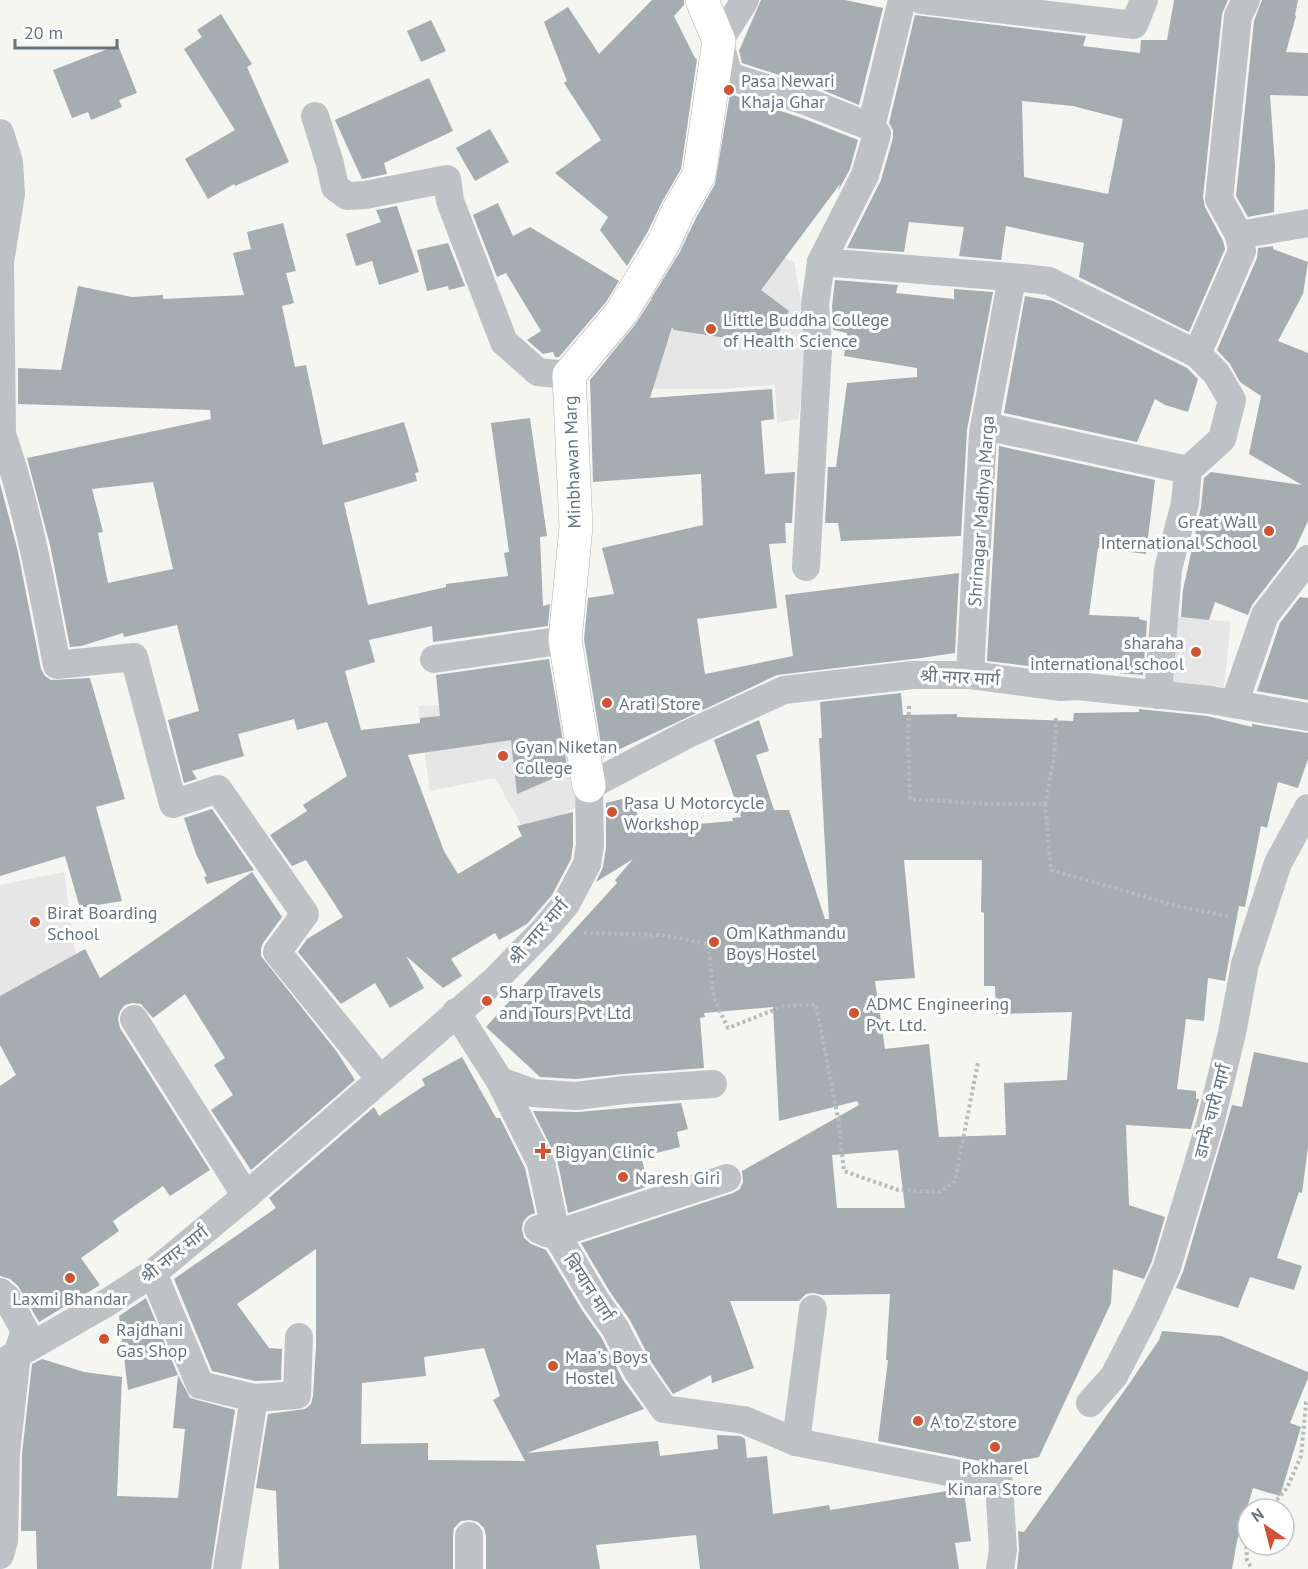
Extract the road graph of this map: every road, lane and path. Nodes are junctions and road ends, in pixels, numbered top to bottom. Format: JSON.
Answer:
{"nodes":[{"id":1,"x":702,"y":0,"type":"edge"},
{"id":2,"x":745,"y":0,"type":"edge"},
{"id":3,"x":902,"y":0,"type":"edge"},
{"id":4,"x":922,"y":0,"type":"edge"},
{"id":5,"x":1144,"y":0,"type":"edge"},
{"id":6,"x":1246,"y":0,"type":"edge"},
{"id":7,"x":719,"y":41,"type":"junction"},
{"id":8,"x":315,"y":116,"type":"dead end"},
{"id":9,"x":871,"y":127,"type":"junction"},
{"id":10,"x":0,"y":133,"type":"edge"},
{"id":11,"x":1308,"y":223,"type":"edge"},
{"id":12,"x":1239,"y":235,"type":"junction"},
{"id":13,"x":0,"y":262,"type":"edge"},
{"id":14,"x":821,"y":262,"type":"junction"},
{"id":15,"x":1012,"y":278,"type":"junction"},
{"id":16,"x":1197,"y":354,"type":"junction"},
{"id":17,"x":569,"y":375,"type":"junction"},
{"id":18,"x":985,"y":426,"type":"junction"},
{"id":19,"x":4,"y":442,"type":"edge"},
{"id":20,"x":1188,"y":470,"type":"junction"},
{"id":21,"x":1308,"y":559,"type":"edge"},
{"id":22,"x":806,"y":567,"type":"dead end"},
{"id":23,"x":565,"y":640,"type":"junction"},
{"id":24,"x":434,"y":659,"type":"dead end"},
{"id":25,"x":913,"y":675,"type":"junction"},
{"id":26,"x":970,"y":675,"type":"junction"},
{"id":27,"x":1061,"y":687,"type":"junction"},
{"id":28,"x":1158,"y":695,"type":"junction"},
{"id":29,"x":1234,"y":704,"type":"junction"},
{"id":30,"x":1308,"y":717,"type":"edge"},
{"id":31,"x":589,"y":786,"type":"junction"},
{"id":32,"x":1045,"y":804,"type":"junction"},
{"id":33,"x":1308,"y":808,"type":"edge"},
{"id":34,"x":1263,"y":908,"type":"junction"},
{"id":35,"x":544,"y":930,"type":"junction"},
{"id":36,"x":456,"y":1012,"type":"junction"},
{"id":37,"x":134,"y":1019,"type":"dead end"},
{"id":38,"x":978,"y":1062,"type":"dead end"},
{"id":39,"x":380,"y":1079,"type":"junction"},
{"id":40,"x":500,"y":1081,"type":"junction"},
{"id":41,"x":713,"y":1083,"type":"dead end"},
{"id":42,"x":727,"y":1178,"type":"dead end"},
{"id":43,"x":246,"y":1196,"type":"junction"},
{"id":44,"x":546,"y":1231,"type":"junction"},
{"id":45,"x":153,"y":1273,"type":"junction"},
{"id":46,"x":0,"y":1292,"type":"edge"},
{"id":47,"x":813,"y":1310,"type":"dead end"},
{"id":48,"x":299,"y":1337,"type":"dead end"},
{"id":49,"x":8,"y":1359,"type":"edge"},
{"id":50,"x":254,"y":1398,"type":"junction"},
{"id":51,"x":1308,"y":1401,"type":"edge"},
{"id":52,"x":1090,"y":1403,"type":"dead end"},
{"id":53,"x":796,"y":1442,"type":"junction"},
{"id":54,"x":1279,"y":1497,"type":"edge"},
{"id":55,"x":469,"y":1536,"type":"dead end"},
{"id":56,"x":0,"y":1555,"type":"edge"},
{"id":57,"x":227,"y":1569,"type":"edge"},
{"id":58,"x":469,"y":1569,"type":"edge"},
{"id":59,"x":1000,"y":1569,"type":"edge"}],
"edges":[{"from":1,"to":7,"type":"street"},
{"from":2,"to":7,"type":"street"},
{"from":3,"to":9,"type":"street"},
{"from":4,"to":5,"type":"street"},
{"from":6,"to":12,"type":"street"},
{"from":7,"to":9,"type":"street"},
{"from":7,"to":17,"type":"street","name":"Minbhawan Marg"},
{"from":8,"to":17,"type":"street"},
{"from":9,"to":14,"type":"street"},
{"from":10,"to":13,"type":"street"},
{"from":11,"to":12,"type":"street"},
{"from":12,"to":16,"type":"street"},
{"from":13,"to":19,"type":"street"},
{"from":14,"to":15,"type":"street"},
{"from":14,"to":22,"type":"street"},
{"from":15,"to":16,"type":"street"},
{"from":15,"to":18,"type":"street","name":"Shrinagar Madhya Marga"},
{"from":16,"to":20,"type":"street"},
{"from":17,"to":23,"type":"street","name":"Minbhawan Marg"},
{"from":18,"to":20,"type":"street"},
{"from":18,"to":26,"type":"street","name":"Shrinagar Madhya Marga"},
{"from":19,"to":39,"type":"street"},
{"from":20,"to":28,"type":"street"},
{"from":21,"to":29,"type":"street"},
{"from":23,"to":24,"type":"street"},
{"from":23,"to":31,"type":"street","name":"Minbhawan Marg"},
{"from":25,"to":26,"type":"street","name":"श्री नगर मार्ग"},
{"from":25,"to":31,"type":"street","name":"श्री नगर मार्ग"},
{"from":25,"to":32,"type":"path"},
{"from":26,"to":27,"type":"street","name":"श्री नगर मार्ग"},
{"from":27,"to":28,"type":"street","name":"श्री नगर मार्ग"},
{"from":27,"to":32,"type":"path"},
{"from":28,"to":29,"type":"street","name":"श्री नगर मार्ग"},
{"from":29,"to":30,"type":"street","name":"श्री नगर मार्ग"},
{"from":31,"to":35,"type":"street","name":"श्री नगर मार्ग"},
{"from":32,"to":34,"type":"path"},
{"from":33,"to":34,"type":"street","name":"डान्फे चारी मार्ग"},
{"from":34,"to":52,"type":"street","name":"डान्फे चारी मार्ग"},
{"from":35,"to":36,"type":"street","name":"श्री नगर मार्ग"},
{"from":35,"to":38,"type":"path"},
{"from":36,"to":39,"type":"street","name":"श्री नगर मार्ग"},
{"from":36,"to":40,"type":"street","name":"बिग्यान मार्ग"},
{"from":37,"to":43,"type":"street"},
{"from":39,"to":43,"type":"street","name":"श्री नगर मार्ग"},
{"from":40,"to":41,"type":"street"},
{"from":40,"to":44,"type":"street","name":"बिग्यान मार्ग"},
{"from":42,"to":44,"type":"street"},
{"from":43,"to":45,"type":"street","name":"श्री नगर मार्ग"},
{"from":44,"to":53,"type":"street","name":"बिग्यान मार्ग"},
{"from":45,"to":49,"type":"street","name":"श्री नगर मार्ग"},
{"from":45,"to":50,"type":"street"},
{"from":46,"to":49,"type":"street"},
{"from":47,"to":53,"type":"street"},
{"from":48,"to":50,"type":"street"},
{"from":49,"to":56,"type":"street"},
{"from":50,"to":57,"type":"street"},
{"from":51,"to":54,"type":"path"},
{"from":53,"to":59,"type":"street","name":"बिग्यान मार्ग"},
{"from":55,"to":58,"type":"street"}]}
